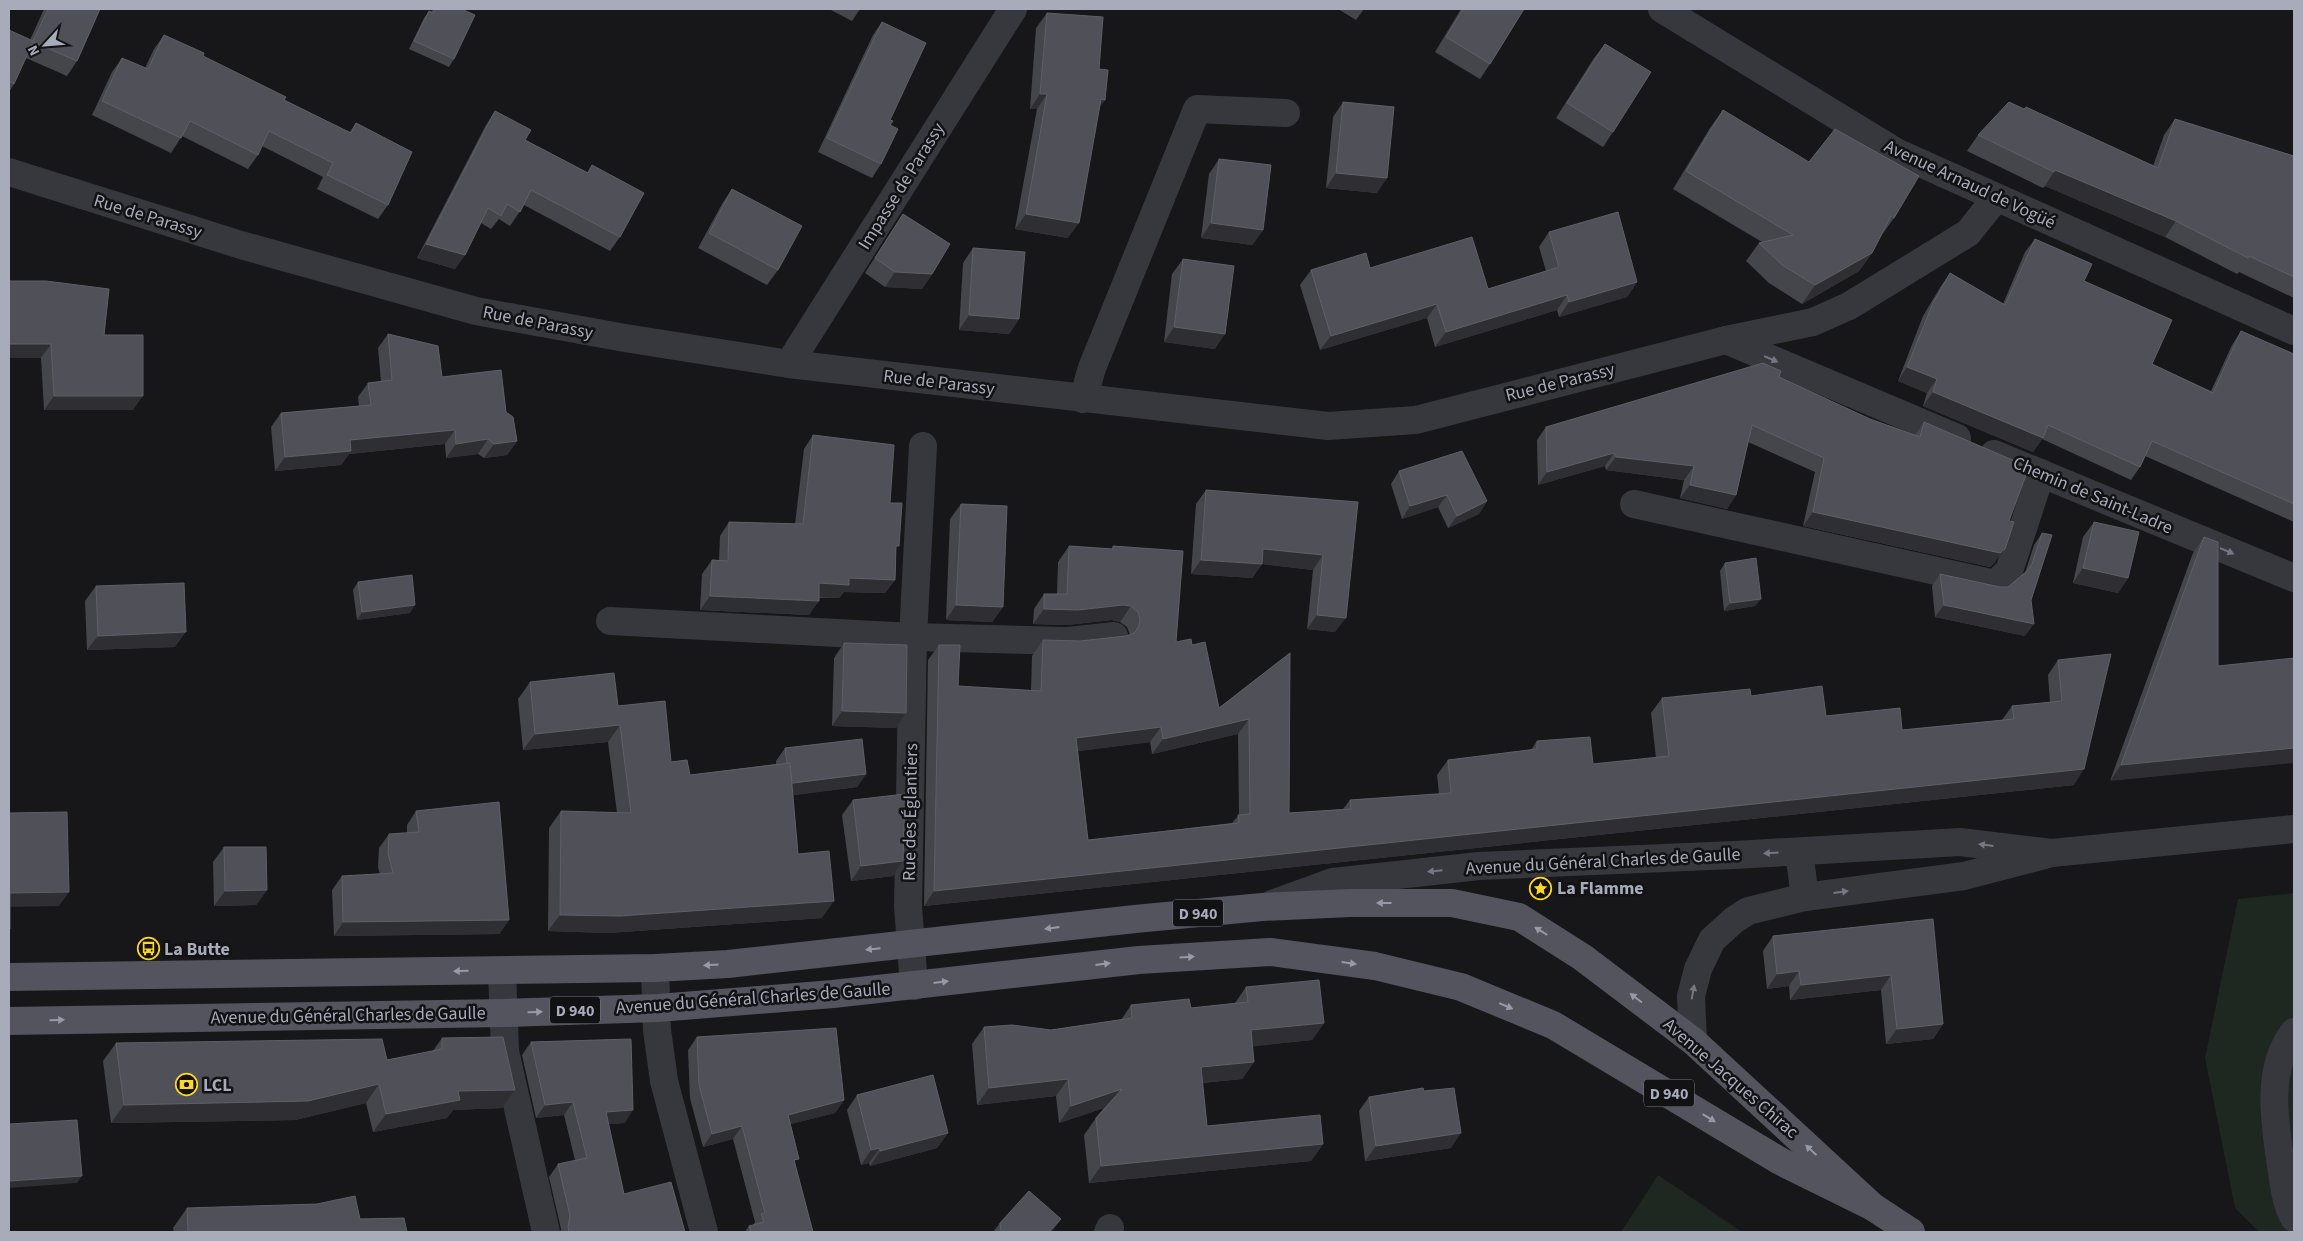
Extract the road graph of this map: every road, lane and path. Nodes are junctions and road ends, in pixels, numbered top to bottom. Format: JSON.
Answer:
{"nodes":[{"id":1,"x":1013,"y":9,"type":"edge"},
{"id":2,"x":1662,"y":9,"type":"edge"},
{"id":3,"x":1286,"y":113,"type":"dead end"},
{"id":4,"x":9,"y":172,"type":"edge"},
{"id":5,"x":1996,"y":198,"type":"junction"},
{"id":6,"x":2294,"y":332,"type":"edge"},
{"id":7,"x":1726,"y":340,"type":"junction"},
{"id":8,"x":788,"y":364,"type":"junction"},
{"id":9,"x":1083,"y":399,"type":"junction"},
{"id":10,"x":924,"y":446,"type":"dead end"},
{"id":11,"x":2041,"y":473,"type":"junction"},
{"id":12,"x":1634,"y":504,"type":"dead end"},
{"id":13,"x":2294,"y":578,"type":"edge"},
{"id":14,"x":610,"y":621,"type":"dead end"},
{"id":15,"x":1114,"y":636,"type":"edge"},
{"id":16,"x":913,"y":637,"type":"junction"},
{"id":17,"x":2294,"y":830,"type":"edge"},
{"id":18,"x":1799,"y":852,"type":"junction"},
{"id":19,"x":2052,"y":853,"type":"junction"},
{"id":20,"x":1805,"y":897,"type":"junction"},
{"id":21,"x":1262,"y":907,"type":"junction"},
{"id":22,"x":910,"y":945,"type":"junction"},
{"id":23,"x":1582,"y":957,"type":"joint"},
{"id":24,"x":655,"y":968,"type":"junction"},
{"id":25,"x":502,"y":971,"type":"junction"},
{"id":26,"x":9,"y":977,"type":"edge"},
{"id":27,"x":914,"y":986,"type":"junction"},
{"id":28,"x":1462,"y":987,"type":"joint"},
{"id":29,"x":658,"y":1008,"type":"junction"},
{"id":30,"x":504,"y":1013,"type":"junction"},
{"id":31,"x":9,"y":1021,"type":"edge"},
{"id":32,"x":2294,"y":1032,"type":"edge"},
{"id":33,"x":1693,"y":1041,"type":"junction"},
{"id":34,"x":1873,"y":1207,"type":"junction"},
{"id":35,"x":2294,"y":1218,"type":"edge"},
{"id":36,"x":546,"y":1232,"type":"edge"},
{"id":37,"x":704,"y":1232,"type":"edge"},
{"id":38,"x":1911,"y":1232,"type":"edge"}],
"edges":[{"from":1,"to":8,"type":"street","name":"Impasse de Parassy"},
{"from":2,"to":5,"type":"street","name":"Avenue Arnaud de Vogüé"},
{"from":3,"to":9,"type":"street"},
{"from":4,"to":8,"type":"street","name":"Rue de Parassy"},
{"from":5,"to":6,"type":"street","name":"Avenue Arnaud de Vogüé"},
{"from":5,"to":7,"type":"street","name":"Rue de Parassy"},
{"from":7,"to":9,"type":"street","name":"Rue de Parassy"},
{"from":7,"to":11,"type":"street","name":"Chemin de Saint-Ladre","one_way":true},
{"from":8,"to":9,"type":"street","name":"Rue de Parassy"},
{"from":10,"to":16,"type":"street","name":"Rue des Églantiers"},
{"from":11,"to":12,"type":"street"},
{"from":11,"to":13,"type":"street","name":"Chemin de Saint-Ladre","one_way":true},
{"from":14,"to":16,"type":"street"},
{"from":15,"to":16,"type":"street"},
{"from":16,"to":22,"type":"street","name":"Rue des Églantiers"},
{"from":17,"to":19,"type":"street","name":"Avenue du Général Charles de Gaulle"},
{"from":19,"to":18,"type":"street","name":"Avenue du Général Charles de Gaulle","one_way":true},
{"from":18,"to":20,"type":"street"},
{"from":18,"to":21,"type":"street","name":"Avenue du Général Charles de Gaulle","one_way":true},
{"from":20,"to":19,"type":"street","name":"Avenue du Général Charles de Gaulle","one_way":true},
{"from":33,"to":20,"type":"street","name":"Avenue du Général Charles de Gaulle","one_way":true},
{"from":21,"to":22,"type":"main road","name":"Avenue du Général Charles de Gaulle","number":"D 940","one_way":true},
{"from":23,"to":21,"type":"main road","name":"Avenue du Général Charles de Gaulle","number":"D 940","one_way":true},
{"from":22,"to":24,"type":"main road","name":"Avenue du Général Charles de Gaulle","number":"D 940","one_way":true},
{"from":22,"to":27,"type":"street","name":"Rue des Églantiers"},
{"from":33,"to":23,"type":"main road","name":"Avenue Jacques Chirac","number":"D 940","one_way":true},
{"from":24,"to":25,"type":"main road","name":"Avenue du Général Charles de Gaulle","number":"D 940"},
{"from":24,"to":29,"type":"street"},
{"from":25,"to":26,"type":"main road","name":"Avenue du Général Charles de Gaulle","number":"D 940","one_way":true},
{"from":25,"to":30,"type":"street"},
{"from":27,"to":28,"type":"main road","name":"Avenue du Général Charles de Gaulle","number":"D 940","one_way":true},
{"from":27,"to":29,"type":"main road","name":"Avenue du Général Charles de Gaulle","number":"D 940"},
{"from":28,"to":34,"type":"main road","name":"Avenue Jacques Chirac","number":"D 940","one_way":true},
{"from":30,"to":29,"type":"main road","name":"Avenue du Général Charles de Gaulle","number":"D 940","one_way":true},
{"from":29,"to":37,"type":"street"},
{"from":31,"to":30,"type":"main road","name":"Avenue du Général Charles de Gaulle","number":"D 940","one_way":true},
{"from":30,"to":36,"type":"street"},
{"from":32,"to":35,"type":"street"},
{"from":34,"to":33,"type":"main road","name":"Avenue Jacques Chirac","number":"D 940","one_way":true},
{"from":34,"to":38,"type":"main road","name":"Avenue Jacques Chirac","number":"D 940"}]}
